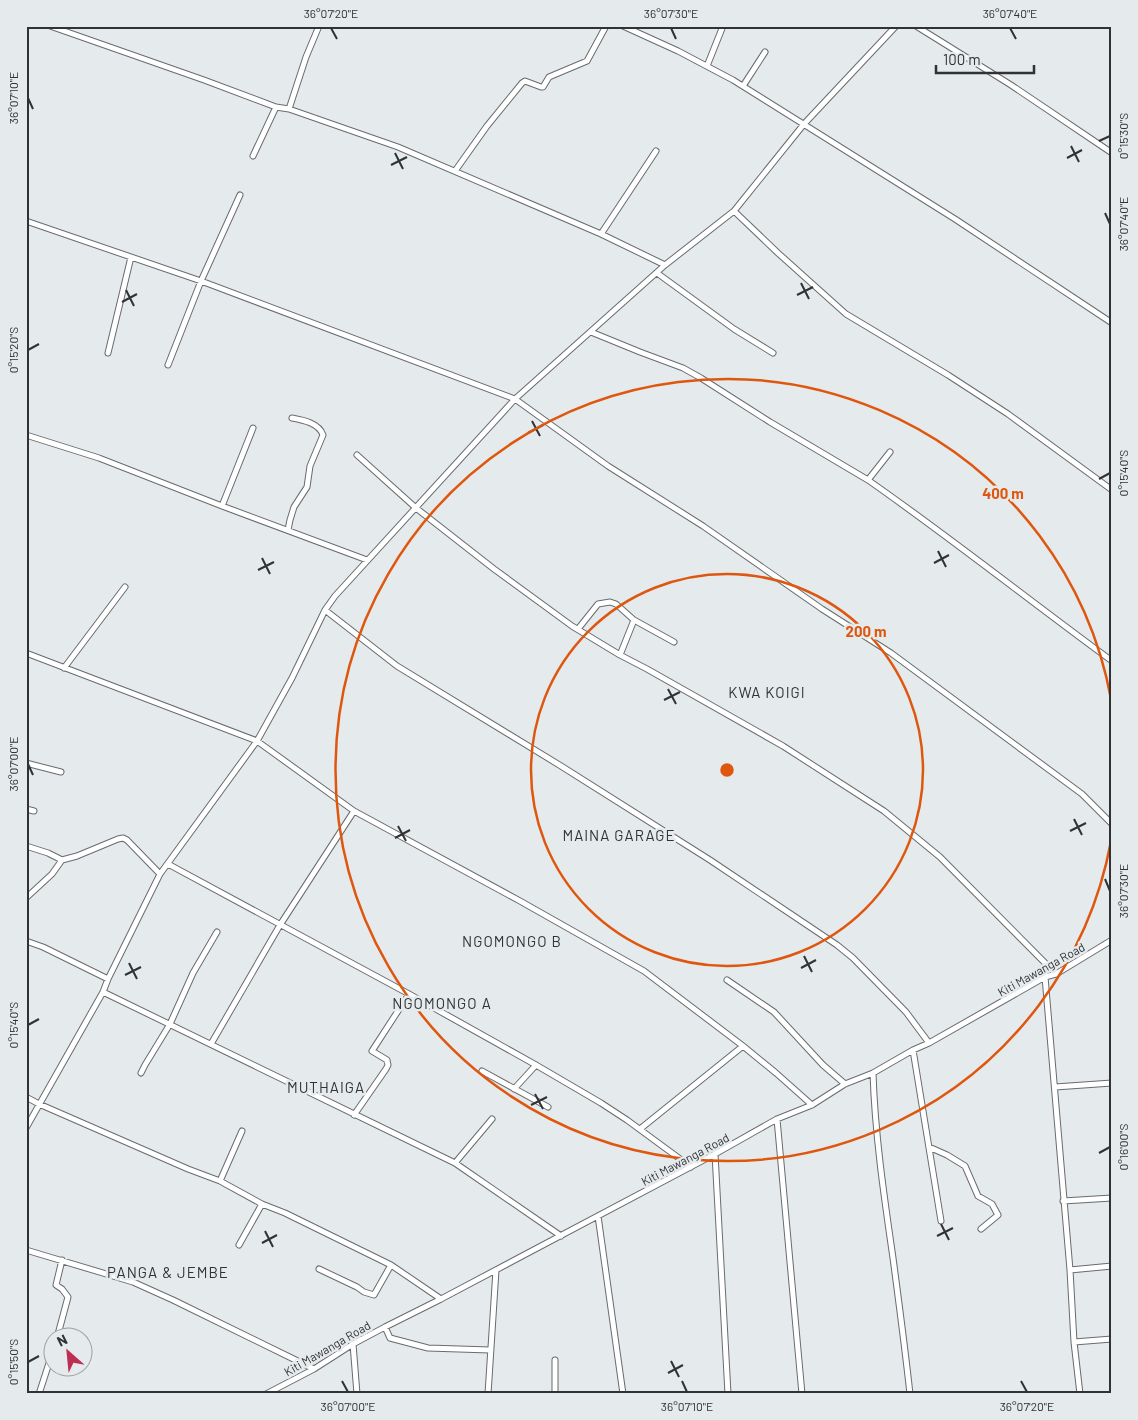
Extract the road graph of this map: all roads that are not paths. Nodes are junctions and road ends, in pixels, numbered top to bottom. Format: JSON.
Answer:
{"nodes":[{"id":1,"x":50,"y":26,"type":"edge"},
{"id":2,"x":319,"y":26,"type":"edge"},
{"id":3,"x":606,"y":26,"type":"edge"},
{"id":4,"x":623,"y":26,"type":"edge"},
{"id":5,"x":723,"y":26,"type":"edge"},
{"id":6,"x":896,"y":26,"type":"edge"},
{"id":7,"x":916,"y":26,"type":"edge"},
{"id":8,"x":765,"y":52,"type":"dead end"},
{"id":9,"x":707,"y":66,"type":"junction"},
{"id":10,"x":743,"y":86,"type":"junction"},
{"id":11,"x":276,"y":107,"type":"junction"},
{"id":12,"x":289,"y":110,"type":"junction"},
{"id":13,"x":804,"y":124,"type":"junction"},
{"id":14,"x":656,"y":151,"type":"dead end"},
{"id":15,"x":1112,"y":153,"type":"edge"},
{"id":16,"x":253,"y":156,"type":"dead end"},
{"id":17,"x":454,"y":171,"type":"junction"},
{"id":18,"x":240,"y":195,"type":"dead end"},
{"id":19,"x":734,"y":210,"type":"junction"},
{"id":20,"x":26,"y":221,"type":"edge"},
{"id":21,"x":601,"y":234,"type":"junction"},
{"id":22,"x":131,"y":257,"type":"junction"},
{"id":23,"x":665,"y":266,"type":"junction"},
{"id":24,"x":657,"y":273,"type":"junction"},
{"id":25,"x":201,"y":281,"type":"junction"},
{"id":26,"x":1112,"y":323,"type":"edge"},
{"id":27,"x":591,"y":332,"type":"junction"},
{"id":28,"x":108,"y":353,"type":"dead end"},
{"id":29,"x":773,"y":353,"type":"dead end"},
{"id":30,"x":168,"y":365,"type":"dead end"},
{"id":31,"x":515,"y":399,"type":"junction"},
{"id":32,"x":292,"y":418,"type":"dead end"},
{"id":33,"x":253,"y":428,"type":"dead end"},
{"id":34,"x":26,"y":435,"type":"edge"},
{"id":35,"x":890,"y":452,"type":"dead end"},
{"id":36,"x":357,"y":455,"type":"dead end"},
{"id":37,"x":868,"y":480,"type":"junction"},
{"id":38,"x":1112,"y":490,"type":"edge"},
{"id":39,"x":222,"y":506,"type":"junction"},
{"id":40,"x":416,"y":508,"type":"junction"},
{"id":41,"x":288,"y":530,"type":"junction"},
{"id":42,"x":366,"y":560,"type":"junction"},
{"id":43,"x":125,"y":587,"type":"dead end"},
{"id":44,"x":325,"y":610,"type":"junction"},
{"id":45,"x":634,"y":620,"type":"junction"},
{"id":46,"x":578,"y":629,"type":"junction"},
{"id":47,"x":674,"y":642,"type":"dead end"},
{"id":48,"x":26,"y":653,"type":"edge"},
{"id":49,"x":620,"y":655,"type":"junction"},
{"id":50,"x":1112,"y":661,"type":"edge"},
{"id":51,"x":64,"y":668,"type":"junction"},
{"id":52,"x":257,"y":741,"type":"junction"},
{"id":53,"x":26,"y":763,"type":"edge"},
{"id":54,"x":61,"y":772,"type":"dead end"},
{"id":55,"x":26,"y":809,"type":"edge"},
{"id":56,"x":34,"y":811,"type":"dead end"},
{"id":57,"x":354,"y":811,"type":"junction"},
{"id":58,"x":1112,"y":824,"type":"edge"},
{"id":59,"x":26,"y":846,"type":"edge"},
{"id":60,"x":62,"y":860,"type":"junction"},
{"id":61,"x":168,"y":864,"type":"junction"},
{"id":62,"x":160,"y":874,"type":"junction"},
{"id":63,"x":26,"y":898,"type":"edge"},
{"id":64,"x":280,"y":925,"type":"junction"},
{"id":65,"x":217,"y":932,"type":"dead end"},
{"id":66,"x":1112,"y":940,"type":"edge"},
{"id":67,"x":26,"y":941,"type":"edge"},
{"id":68,"x":1056,"y":974,"type":"junction"},
{"id":69,"x":1045,"y":977,"type":"junction"},
{"id":70,"x":108,"y":979,"type":"junction"},
{"id":71,"x":726,"y":980,"type":"dead end"},
{"id":72,"x":103,"y":992,"type":"junction"},
{"id":73,"x":409,"y":994,"type":"junction"},
{"id":74,"x":170,"y":1024,"type":"junction"},
{"id":75,"x":929,"y":1043,"type":"junction"},
{"id":76,"x":210,"y":1044,"type":"junction"},
{"id":77,"x":743,"y":1046,"type":"junction"},
{"id":78,"x":913,"y":1050,"type":"junction"},
{"id":79,"x":536,"y":1065,"type":"junction"},
{"id":80,"x":482,"y":1072,"type":"dead end"},
{"id":81,"x":873,"y":1072,"type":"junction"},
{"id":82,"x":142,"y":1074,"type":"dead end"},
{"id":83,"x":1112,"y":1083,"type":"edge"},
{"id":84,"x":845,"y":1084,"type":"junction"},
{"id":85,"x":1055,"y":1087,"type":"junction"},
{"id":86,"x":514,"y":1089,"type":"junction"},
{"id":87,"x":26,"y":1097,"type":"edge"},
{"id":88,"x":39,"y":1104,"type":"junction"},
{"id":89,"x":812,"y":1105,"type":"junction"},
{"id":90,"x":548,"y":1107,"type":"dead end"},
{"id":91,"x":354,"y":1114,"type":"junction"},
{"id":92,"x":778,"y":1118,"type":"junction"},
{"id":93,"x":492,"y":1120,"type":"dead end"},
{"id":94,"x":26,"y":1128,"type":"edge"},
{"id":95,"x":640,"y":1129,"type":"junction"},
{"id":96,"x":242,"y":1131,"type":"dead end"},
{"id":97,"x":928,"y":1147,"type":"junction"},
{"id":98,"x":715,"y":1154,"type":"junction"},
{"id":99,"x":455,"y":1163,"type":"junction"},
{"id":100,"x":691,"y":1167,"type":"junction"},
{"id":101,"x":220,"y":1181,"type":"junction"},
{"id":102,"x":1112,"y":1198,"type":"edge"},
{"id":103,"x":1064,"y":1200,"type":"junction"},
{"id":104,"x":262,"y":1204,"type":"junction"},
{"id":105,"x":598,"y":1216,"type":"junction"},
{"id":106,"x":940,"y":1221,"type":"dead end"},
{"id":107,"x":981,"y":1229,"type":"dead end"},
{"id":108,"x":561,"y":1236,"type":"junction"},
{"id":109,"x":239,"y":1245,"type":"dead end"},
{"id":110,"x":26,"y":1250,"type":"edge"},
{"id":111,"x":62,"y":1260,"type":"junction"},
{"id":112,"x":391,"y":1265,"type":"junction"},
{"id":113,"x":1112,"y":1266,"type":"edge"},
{"id":114,"x":319,"y":1269,"type":"dead end"},
{"id":115,"x":496,"y":1270,"type":"junction"},
{"id":116,"x":1070,"y":1270,"type":"junction"},
{"id":117,"x":441,"y":1299,"type":"junction"},
{"id":118,"x":385,"y":1327,"type":"junction"},
{"id":119,"x":60,"y":1328,"type":"edge"},
{"id":120,"x":1112,"y":1339,"type":"edge"},
{"id":121,"x":1074,"y":1342,"type":"junction"},
{"id":122,"x":353,"y":1344,"type":"junction"},
{"id":123,"x":490,"y":1350,"type":"junction"},
{"id":124,"x":555,"y":1360,"type":"dead end"},
{"id":125,"x":314,"y":1369,"type":"junction"},
{"id":126,"x":44,"y":1378,"type":"edge"},
{"id":127,"x":39,"y":1394,"type":"edge"},
{"id":128,"x":266,"y":1394,"type":"edge"},
{"id":129,"x":357,"y":1394,"type":"edge"},
{"id":130,"x":488,"y":1394,"type":"edge"},
{"id":131,"x":555,"y":1394,"type":"edge"},
{"id":132,"x":623,"y":1394,"type":"edge"},
{"id":133,"x":728,"y":1394,"type":"edge"},
{"id":134,"x":802,"y":1394,"type":"edge"},
{"id":135,"x":910,"y":1394,"type":"edge"},
{"id":136,"x":1080,"y":1394,"type":"edge"}],
"edges":[{"from":1,"to":11,"type":"street"},
{"from":2,"to":12,"type":"street"},
{"from":3,"to":17,"type":"street"},
{"from":4,"to":9,"type":"street"},
{"from":5,"to":9,"type":"street"},
{"from":6,"to":13,"type":"street"},
{"from":7,"to":15,"type":"street"},
{"from":8,"to":10,"type":"street"},
{"from":9,"to":10,"type":"street"},
{"from":10,"to":13,"type":"street"},
{"from":11,"to":12,"type":"street"},
{"from":11,"to":16,"type":"street"},
{"from":12,"to":17,"type":"street"},
{"from":13,"to":19,"type":"street"},
{"from":13,"to":26,"type":"street"},
{"from":14,"to":21,"type":"street"},
{"from":17,"to":21,"type":"street"},
{"from":18,"to":25,"type":"street"},
{"from":19,"to":23,"type":"street"},
{"from":19,"to":38,"type":"street"},
{"from":20,"to":22,"type":"street"},
{"from":21,"to":23,"type":"street"},
{"from":22,"to":25,"type":"street"},
{"from":22,"to":28,"type":"street"},
{"from":23,"to":24,"type":"street"},
{"from":24,"to":27,"type":"street"},
{"from":24,"to":29,"type":"street"},
{"from":25,"to":30,"type":"street"},
{"from":25,"to":31,"type":"street"},
{"from":27,"to":31,"type":"street"},
{"from":27,"to":37,"type":"street"},
{"from":31,"to":40,"type":"street"},
{"from":31,"to":58,"type":"street"},
{"from":32,"to":41,"type":"street"},
{"from":33,"to":39,"type":"street"},
{"from":34,"to":39,"type":"street"},
{"from":35,"to":37,"type":"street"},
{"from":36,"to":40,"type":"street"},
{"from":37,"to":50,"type":"street"},
{"from":39,"to":41,"type":"street"},
{"from":40,"to":42,"type":"street"},
{"from":40,"to":46,"type":"street"},
{"from":41,"to":42,"type":"street"},
{"from":42,"to":44,"type":"street"},
{"from":43,"to":51,"type":"street"},
{"from":44,"to":52,"type":"street"},
{"from":44,"to":75,"type":"street"},
{"from":45,"to":46,"type":"street"},
{"from":45,"to":47,"type":"street"},
{"from":45,"to":49,"type":"street"},
{"from":46,"to":49,"type":"street"},
{"from":48,"to":51,"type":"street"},
{"from":49,"to":68,"type":"street"},
{"from":51,"to":52,"type":"street"},
{"from":52,"to":57,"type":"street"},
{"from":52,"to":61,"type":"street"},
{"from":53,"to":54,"type":"street"},
{"from":55,"to":56,"type":"street"},
{"from":57,"to":64,"type":"street"},
{"from":57,"to":77,"type":"street"},
{"from":59,"to":60,"type":"street"},
{"from":60,"to":62,"type":"street"},
{"from":60,"to":63,"type":"street"},
{"from":61,"to":62,"type":"street"},
{"from":61,"to":64,"type":"street"},
{"from":62,"to":70,"type":"street"},
{"from":64,"to":73,"type":"street"},
{"from":64,"to":76,"type":"street"},
{"from":65,"to":74,"type":"street"},
{"from":66,"to":68,"type":"street","name":"Kiti Mawanga Road"},
{"from":67,"to":70,"type":"street"},
{"from":68,"to":69,"type":"street","name":"Kiti Mawanga Road"},
{"from":69,"to":75,"type":"street","name":"Kiti Mawanga Road"},
{"from":69,"to":85,"type":"street"},
{"from":70,"to":72,"type":"street"},
{"from":71,"to":84,"type":"street"},
{"from":72,"to":74,"type":"street"},
{"from":72,"to":88,"type":"street"},
{"from":73,"to":79,"type":"street"},
{"from":73,"to":91,"type":"street"},
{"from":74,"to":76,"type":"street"},
{"from":74,"to":82,"type":"street"},
{"from":75,"to":78,"type":"street","name":"Kiti Mawanga Road"},
{"from":76,"to":91,"type":"street"},
{"from":77,"to":89,"type":"street"},
{"from":77,"to":95,"type":"street"},
{"from":78,"to":81,"type":"street","name":"Kiti Mawanga Road"},
{"from":78,"to":97,"type":"street"},
{"from":79,"to":86,"type":"street"},
{"from":79,"to":95,"type":"street"},
{"from":80,"to":86,"type":"street"},
{"from":81,"to":84,"type":"street","name":"Kiti Mawanga Road"},
{"from":81,"to":135,"type":"street"},
{"from":83,"to":85,"type":"street"},
{"from":84,"to":89,"type":"street","name":"Kiti Mawanga Road"},
{"from":85,"to":103,"type":"street"},
{"from":86,"to":90,"type":"street"},
{"from":87,"to":88,"type":"street"},
{"from":88,"to":94,"type":"street"},
{"from":88,"to":101,"type":"street"},
{"from":89,"to":92,"type":"street","name":"Kiti Mawanga Road"},
{"from":91,"to":99,"type":"street"},
{"from":92,"to":98,"type":"street","name":"Kiti Mawanga Road"},
{"from":92,"to":134,"type":"street"},
{"from":93,"to":99,"type":"street"},
{"from":95,"to":100,"type":"street"},
{"from":96,"to":101,"type":"street"},
{"from":97,"to":106,"type":"street"},
{"from":97,"to":107,"type":"street"},
{"from":98,"to":100,"type":"street","name":"Kiti Mawanga Road"},
{"from":98,"to":133,"type":"street"},
{"from":99,"to":108,"type":"street"},
{"from":100,"to":105,"type":"street","name":"Kiti Mawanga Road"},
{"from":101,"to":104,"type":"street"},
{"from":102,"to":103,"type":"street"},
{"from":103,"to":116,"type":"street"},
{"from":104,"to":109,"type":"street"},
{"from":104,"to":112,"type":"street"},
{"from":105,"to":108,"type":"street","name":"Kiti Mawanga Road"},
{"from":105,"to":132,"type":"street"},
{"from":108,"to":115,"type":"street","name":"Kiti Mawanga Road"},
{"from":110,"to":111,"type":"street"},
{"from":111,"to":119,"type":"street"},
{"from":111,"to":125,"type":"street"},
{"from":112,"to":114,"type":"street"},
{"from":112,"to":117,"type":"street"},
{"from":113,"to":116,"type":"street"},
{"from":115,"to":117,"type":"street","name":"Kiti Mawanga Road"},
{"from":115,"to":123,"type":"street"},
{"from":116,"to":121,"type":"street"},
{"from":117,"to":118,"type":"street","name":"Kiti Mawanga Road"},
{"from":118,"to":122,"type":"street","name":"Kiti Mawanga Road"},
{"from":118,"to":123,"type":"street"},
{"from":120,"to":121,"type":"street"},
{"from":121,"to":136,"type":"street"},
{"from":122,"to":125,"type":"street","name":"Kiti Mawanga Road"},
{"from":122,"to":129,"type":"street"},
{"from":123,"to":130,"type":"street"},
{"from":124,"to":131,"type":"street"},
{"from":125,"to":128,"type":"street","name":"Kiti Mawanga Road"},
{"from":126,"to":127,"type":"street"}]}
